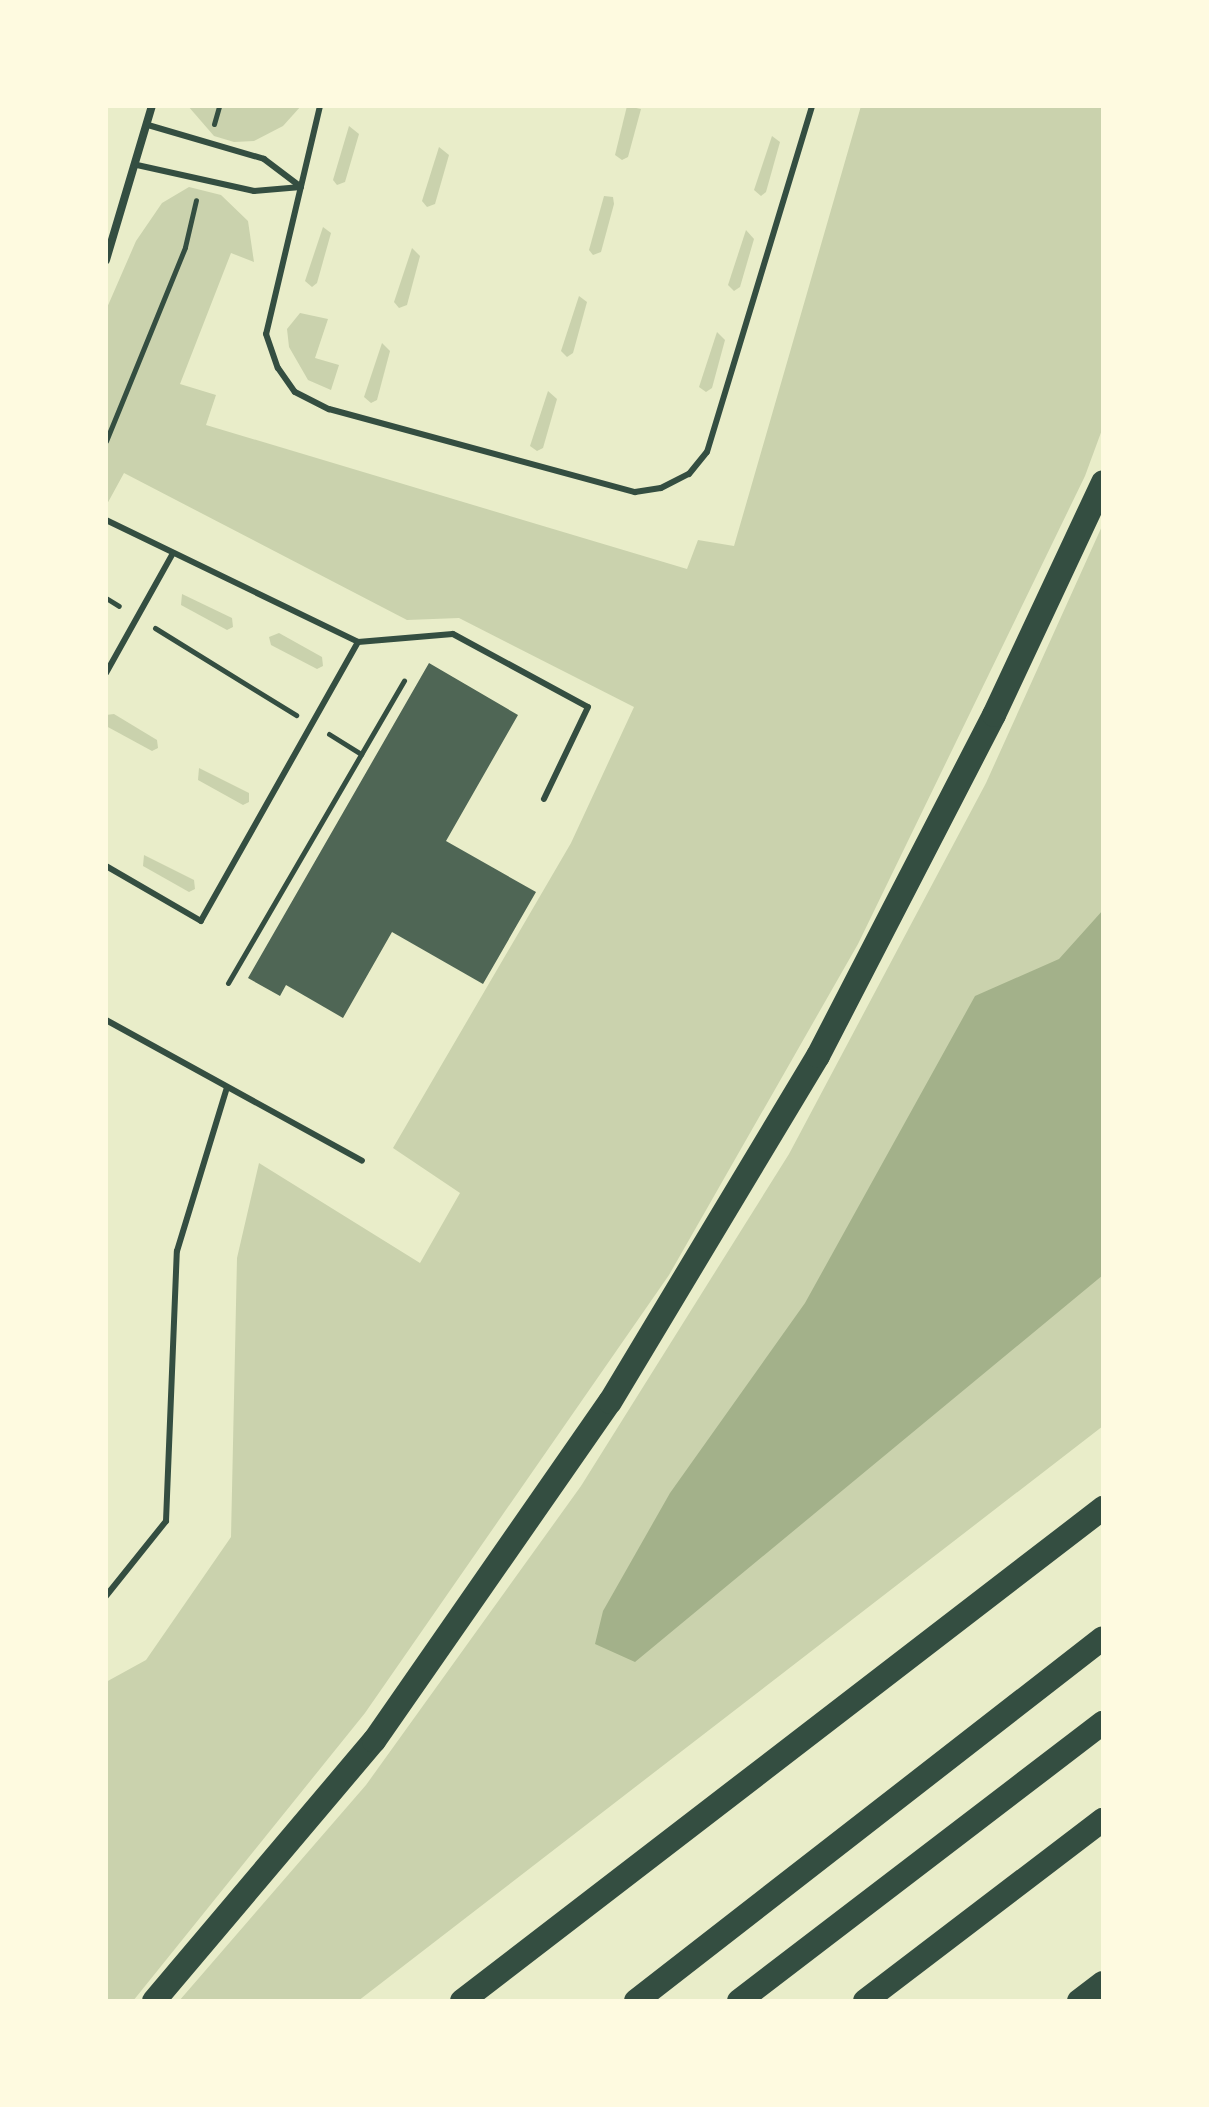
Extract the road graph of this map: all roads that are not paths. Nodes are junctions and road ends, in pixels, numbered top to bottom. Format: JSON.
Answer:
{"nodes":[{"id":1,"x":152,"y":106,"type":"edge"},
{"id":2,"x":320,"y":106,"type":"edge"},
{"id":3,"x":812,"y":106,"type":"edge"},
{"id":4,"x":148,"y":125,"type":"junction"},
{"id":5,"x":137,"y":165,"type":"junction"},
{"id":6,"x":301,"y":187,"type":"junction"},
{"id":7,"x":106,"y":260,"type":"edge"},
{"id":8,"x":1103,"y":482,"type":"edge"},
{"id":9,"x":106,"y":520,"type":"edge"},
{"id":10,"x":173,"y":553,"type":"junction"},
{"id":11,"x":358,"y":642,"type":"junction"},
{"id":12,"x":106,"y":673,"type":"edge"},
{"id":13,"x":544,"y":799,"type":"dead end"},
{"id":14,"x":106,"y":866,"type":"edge"},
{"id":15,"x":106,"y":1020,"type":"edge"},
{"id":16,"x":227,"y":1087,"type":"junction"},
{"id":17,"x":362,"y":1161,"type":"dead end"},
{"id":18,"x":1103,"y":1508,"type":"edge"},
{"id":19,"x":106,"y":1596,"type":"edge"},
{"id":20,"x":1103,"y":1638,"type":"edge"},
{"id":21,"x":1103,"y":1723,"type":"edge"},
{"id":22,"x":1103,"y":1820,"type":"edge"},
{"id":23,"x":1103,"y":1983,"type":"edge"},
{"id":24,"x":154,"y":2001,"type":"edge"},
{"id":25,"x":462,"y":2001,"type":"edge"},
{"id":26,"x":636,"y":2001,"type":"edge"},
{"id":27,"x":739,"y":2001,"type":"edge"},
{"id":28,"x":865,"y":2001,"type":"edge"},
{"id":29,"x":1079,"y":2001,"type":"edge"}],
"edges":[{"from":1,"to":4,"type":"street"},
{"from":2,"to":6,"type":"lane"},
{"from":3,"to":6,"type":"lane"},
{"from":4,"to":5,"type":"street"},
{"from":4,"to":6,"type":"lane"},
{"from":5,"to":6,"type":"lane"},
{"from":5,"to":7,"type":"street"},
{"from":8,"to":24,"type":"highway"},
{"from":9,"to":10,"type":"lane"},
{"from":10,"to":11,"type":"lane"},
{"from":10,"to":12,"type":"lane"},
{"from":11,"to":13,"type":"lane"},
{"from":11,"to":14,"type":"lane"},
{"from":15,"to":16,"type":"lane"},
{"from":16,"to":17,"type":"lane"},
{"from":16,"to":19,"type":"lane"},
{"from":18,"to":25,"type":"highway"},
{"from":20,"to":26,"type":"highway"},
{"from":21,"to":27,"type":"highway"},
{"from":22,"to":28,"type":"highway"},
{"from":23,"to":29,"type":"highway"}]}
